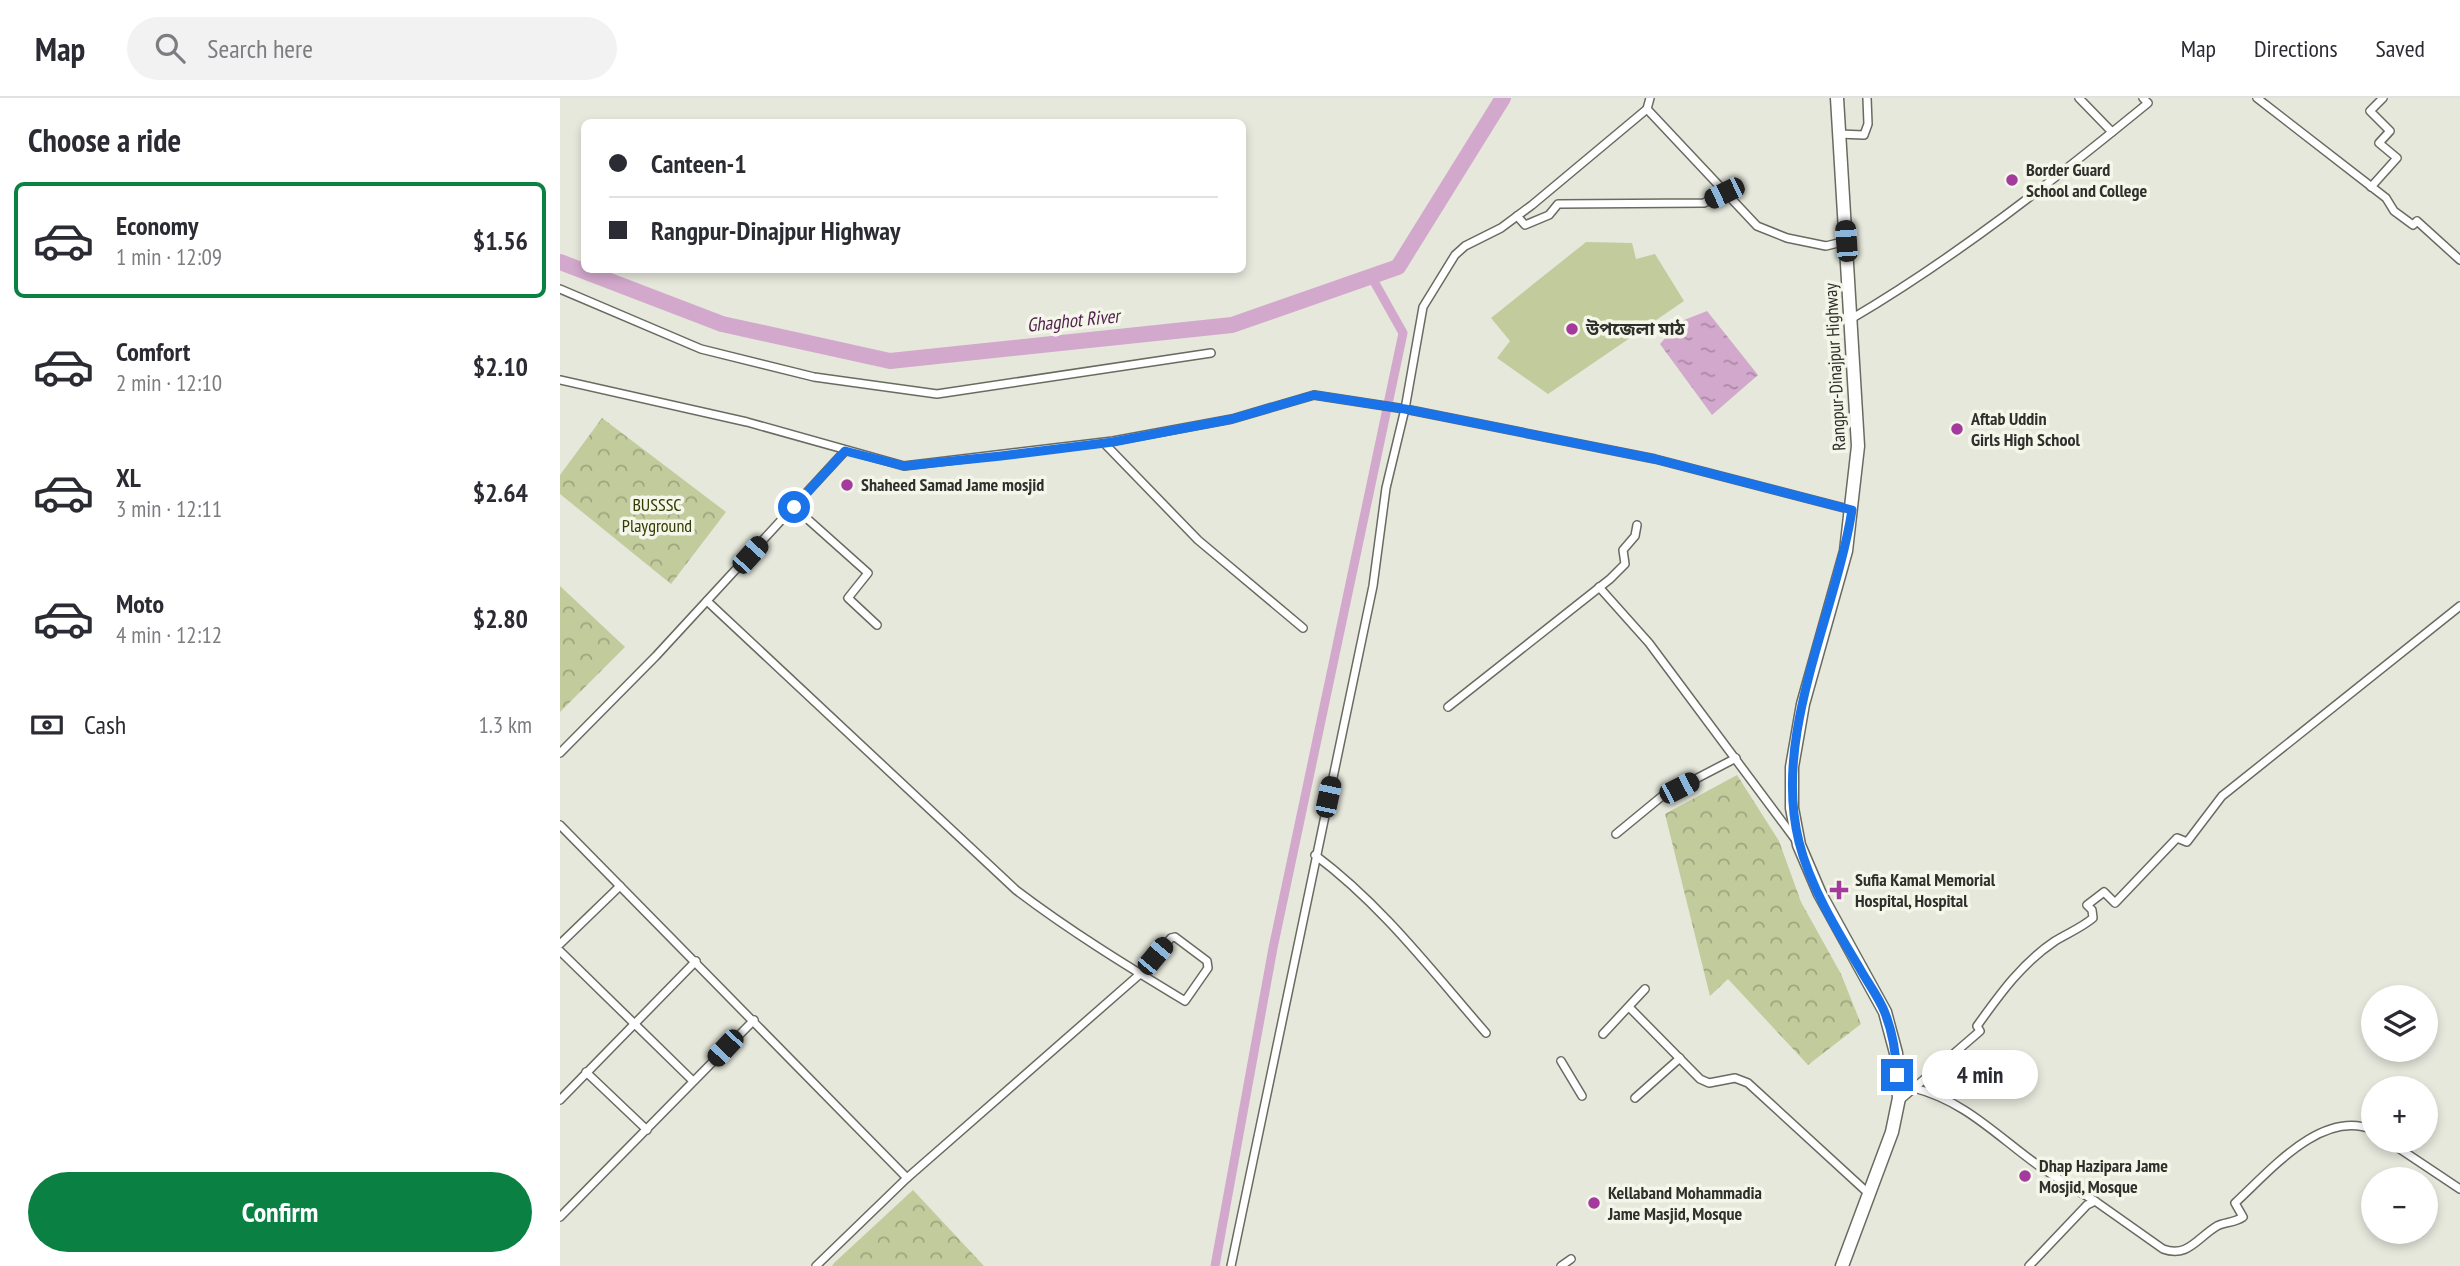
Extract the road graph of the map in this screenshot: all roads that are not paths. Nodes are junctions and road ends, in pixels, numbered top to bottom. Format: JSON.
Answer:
{"nodes":[{"id":1,"x":1650,"y":98,"type":"edge"},
{"id":2,"x":1837,"y":98,"type":"edge"},
{"id":3,"x":1867,"y":98,"type":"edge"},
{"id":4,"x":2079,"y":98,"type":"edge"},
{"id":5,"x":2143,"y":98,"type":"edge"},
{"id":6,"x":2257,"y":98,"type":"edge"},
{"id":7,"x":2383,"y":98,"type":"edge"},
{"id":8,"x":1647,"y":110,"type":"junction"},
{"id":9,"x":2112,"y":132,"type":"junction"},
{"id":10,"x":1839,"y":134,"type":"junction"},
{"id":11,"x":2371,"y":187,"type":"junction"},
{"id":12,"x":1724,"y":193,"type":"junction"},
{"id":13,"x":1517,"y":216,"type":"junction"},
{"id":14,"x":1846,"y":241,"type":"junction"},
{"id":15,"x":2460,"y":260,"type":"edge"},
{"id":16,"x":560,"y":289,"type":"edge"},
{"id":17,"x":1852,"y":319,"type":"junction"},
{"id":18,"x":1211,"y":353,"type":"dead end"},
{"id":19,"x":560,"y":380,"type":"edge"},
{"id":20,"x":1402,"y":409,"type":"junction"},
{"id":21,"x":1104,"y":443,"type":"junction"},
{"id":22,"x":845,"y":451,"type":"junction"},
{"id":23,"x":794,"y":507,"type":"junction"},
{"id":24,"x":1852,"y":510,"type":"junction"},
{"id":25,"x":1637,"y":525,"type":"dead end"},
{"id":26,"x":1599,"y":587,"type":"junction"},
{"id":27,"x":707,"y":601,"type":"junction"},
{"id":28,"x":2460,"y":606,"type":"edge"},
{"id":29,"x":877,"y":625,"type":"dead end"},
{"id":30,"x":1303,"y":628,"type":"dead end"},
{"id":31,"x":1448,"y":707,"type":"dead end"},
{"id":32,"x":560,"y":753,"type":"edge"},
{"id":33,"x":1736,"y":758,"type":"junction"},
{"id":34,"x":560,"y":825,"type":"edge"},
{"id":35,"x":1616,"y":834,"type":"dead end"},
{"id":36,"x":1800,"y":845,"type":"junction"},
{"id":37,"x":1315,"y":855,"type":"junction"},
{"id":38,"x":621,"y":886,"type":"junction"},
{"id":39,"x":560,"y":944,"type":"edge"},
{"id":40,"x":560,"y":951,"type":"edge"},
{"id":41,"x":696,"y":961,"type":"junction"},
{"id":42,"x":1140,"y":974,"type":"junction"},
{"id":43,"x":1645,"y":989,"type":"dead end"},
{"id":44,"x":1629,"y":1007,"type":"junction"},
{"id":45,"x":754,"y":1020,"type":"junction"},
{"id":46,"x":633,"y":1023,"type":"junction"},
{"id":47,"x":1486,"y":1033,"type":"dead end"},
{"id":48,"x":1603,"y":1034,"type":"dead end"},
{"id":49,"x":1680,"y":1058,"type":"junction"},
{"id":50,"x":1561,"y":1061,"type":"dead end"},
{"id":51,"x":586,"y":1072,"type":"junction"},
{"id":52,"x":694,"y":1081,"type":"junction"},
{"id":53,"x":1914,"y":1088,"type":"junction"},
{"id":54,"x":1582,"y":1096,"type":"dead end"},
{"id":55,"x":1635,"y":1098,"type":"dead end"},
{"id":56,"x":560,"y":1100,"type":"edge"},
{"id":57,"x":1898,"y":1102,"type":"junction"},
{"id":58,"x":2361,"y":1125,"type":"edge"},
{"id":59,"x":647,"y":1130,"type":"junction"},
{"id":60,"x":2406,"y":1153,"type":"edge"},
{"id":61,"x":907,"y":1178,"type":"junction"},
{"id":62,"x":2460,"y":1189,"type":"edge"},
{"id":63,"x":1868,"y":1193,"type":"junction"},
{"id":64,"x":2095,"y":1202,"type":"junction"},
{"id":65,"x":560,"y":1217,"type":"edge"},
{"id":66,"x":1571,"y":1259,"type":"dead end"},
{"id":67,"x":816,"y":1266,"type":"edge"},
{"id":68,"x":1231,"y":1266,"type":"edge"},
{"id":69,"x":1561,"y":1266,"type":"edge"},
{"id":70,"x":1842,"y":1266,"type":"edge"},
{"id":71,"x":2029,"y":1266,"type":"edge"}],
"edges":[{"from":1,"to":8,"type":"street"},
{"from":2,"to":10,"type":"highway","name":"Rangpur-Dinajpur Highway"},
{"from":3,"to":10,"type":"street"},
{"from":4,"to":9,"type":"street"},
{"from":5,"to":9,"type":"street"},
{"from":6,"to":11,"type":"street"},
{"from":7,"to":11,"type":"street"},
{"from":8,"to":12,"type":"street"},
{"from":8,"to":13,"type":"street"},
{"from":9,"to":17,"type":"street"},
{"from":10,"to":14,"type":"highway","name":"Rangpur-Dinajpur Highway"},
{"from":11,"to":15,"type":"street"},
{"from":12,"to":13,"type":"street"},
{"from":12,"to":14,"type":"street"},
{"from":13,"to":20,"type":"street"},
{"from":14,"to":17,"type":"highway","name":"Rangpur-Dinajpur Highway"},
{"from":16,"to":18,"type":"street"},
{"from":17,"to":24,"type":"highway","name":"Rangpur-Dinajpur Highway"},
{"from":19,"to":22,"type":"street"},
{"from":20,"to":21,"type":"street"},
{"from":20,"to":24,"type":"street"},
{"from":20,"to":37,"type":"street"},
{"from":21,"to":22,"type":"street"},
{"from":21,"to":30,"type":"street"},
{"from":22,"to":23,"type":"street"},
{"from":23,"to":27,"type":"street"},
{"from":23,"to":29,"type":"street"},
{"from":24,"to":36,"type":"highway","name":"Rangpur-Dinajpur Highway"},
{"from":25,"to":26,"type":"street"},
{"from":26,"to":31,"type":"street"},
{"from":26,"to":33,"type":"street"},
{"from":27,"to":32,"type":"street"},
{"from":27,"to":42,"type":"street"},
{"from":28,"to":53,"type":"street"},
{"from":33,"to":35,"type":"street"},
{"from":33,"to":36,"type":"street"},
{"from":34,"to":38,"type":"street"},
{"from":36,"to":57,"type":"highway","name":"Rangpur-Dinajpur Highway"},
{"from":37,"to":47,"type":"street"},
{"from":37,"to":68,"type":"street"},
{"from":38,"to":39,"type":"street"},
{"from":38,"to":41,"type":"street"},
{"from":40,"to":46,"type":"street"},
{"from":41,"to":45,"type":"street"},
{"from":41,"to":46,"type":"street"},
{"from":42,"to":42,"type":"street"},
{"from":42,"to":61,"type":"street"},
{"from":43,"to":44,"type":"street"},
{"from":44,"to":48,"type":"street"},
{"from":44,"to":49,"type":"street"},
{"from":45,"to":52,"type":"street"},
{"from":45,"to":61,"type":"street"},
{"from":46,"to":51,"type":"street"},
{"from":46,"to":52,"type":"street"},
{"from":49,"to":55,"type":"street"},
{"from":49,"to":63,"type":"street"},
{"from":50,"to":54,"type":"street"},
{"from":51,"to":56,"type":"street"},
{"from":51,"to":59,"type":"street"},
{"from":52,"to":59,"type":"street"},
{"from":53,"to":57,"type":"street"},
{"from":53,"to":64,"type":"street"},
{"from":57,"to":63,"type":"highway","name":"Rangpur-Dinajpur Highway"},
{"from":58,"to":64,"type":"street"},
{"from":59,"to":65,"type":"street"},
{"from":60,"to":62,"type":"street"},
{"from":61,"to":67,"type":"street"},
{"from":63,"to":70,"type":"highway","name":"Rangpur-Dinajpur Highway"},
{"from":64,"to":71,"type":"street"},
{"from":66,"to":69,"type":"street"}]}
